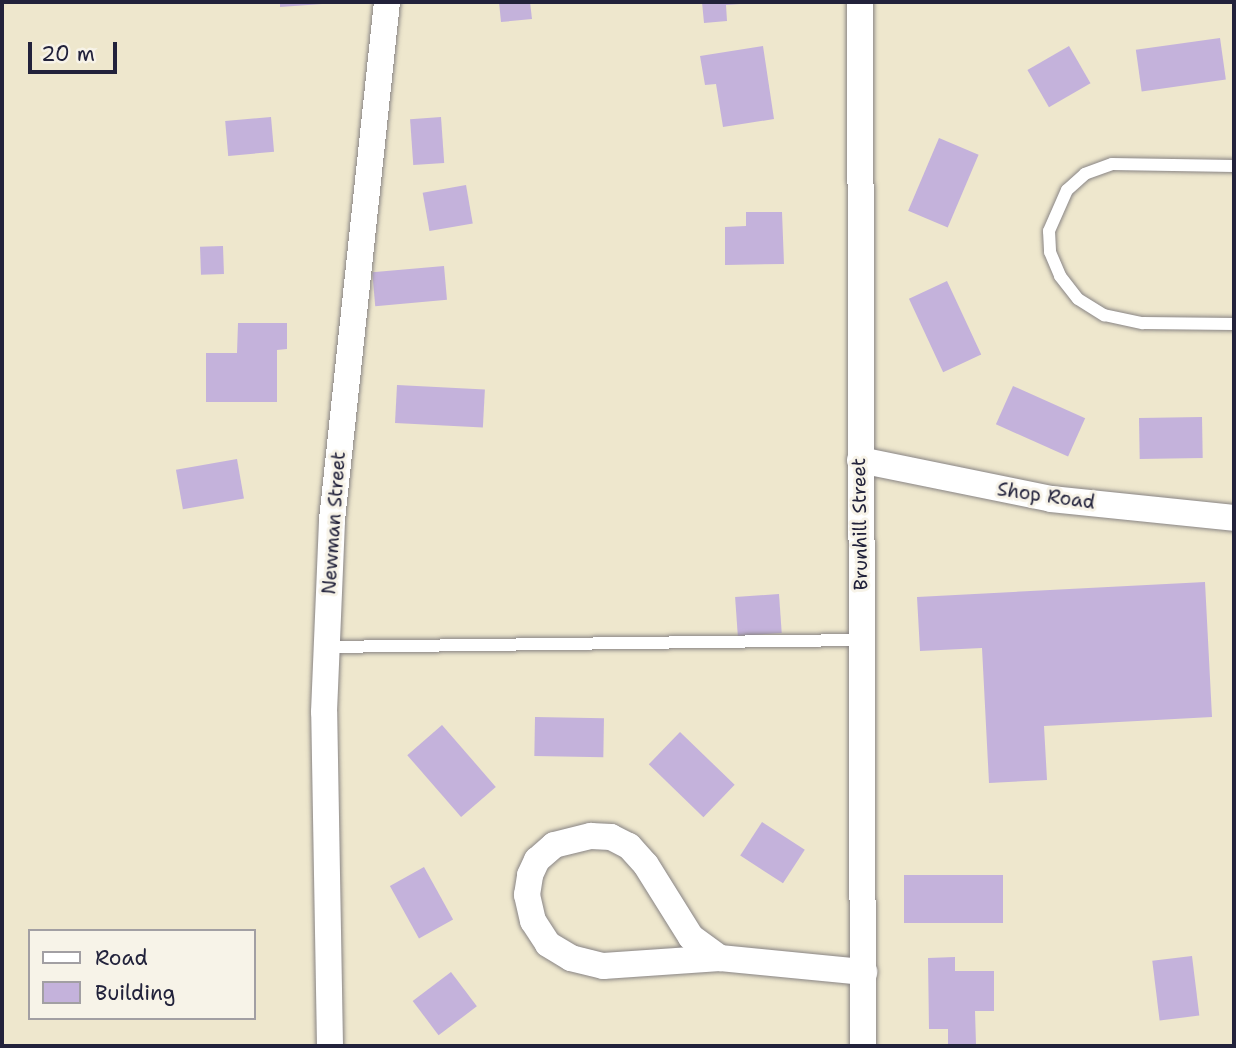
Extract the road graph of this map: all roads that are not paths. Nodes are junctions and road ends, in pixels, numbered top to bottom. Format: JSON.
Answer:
{"nodes":[{"id":1,"x":387,"y":2,"type":"edge"},
{"id":2,"x":860,"y":2,"type":"edge"},
{"id":3,"x":1234,"y":166,"type":"edge"},
{"id":4,"x":1234,"y":324,"type":"edge"},
{"id":5,"x":860,"y":460,"type":"junction"},
{"id":6,"x":1234,"y":518,"type":"edge"},
{"id":7,"x":861,"y":640,"type":"junction"},
{"id":8,"x":326,"y":647,"type":"junction"},
{"id":9,"x":720,"y":958,"type":"junction"},
{"id":10,"x":864,"y":972,"type":"junction"},
{"id":11,"x":330,"y":1046,"type":"edge"},
{"id":12,"x":863,"y":1046,"type":"edge"}],
"edges":[{"from":1,"to":8,"type":"street","name":"Newman Street"},
{"from":2,"to":5,"type":"street","name":"Brunhill Street"},
{"from":3,"to":4,"type":"lane"},
{"from":5,"to":6,"type":"street","name":"Shop Road"},
{"from":5,"to":7,"type":"street","name":"Brunhill Street"},
{"from":7,"to":8,"type":"lane"},
{"from":7,"to":10,"type":"street","name":"Brunhill Street"},
{"from":8,"to":11,"type":"street","name":"Newman Street"},
{"from":9,"to":9,"type":"street"},
{"from":9,"to":10,"type":"street"},
{"from":10,"to":12,"type":"street","name":"Brunhill Street"}]}
